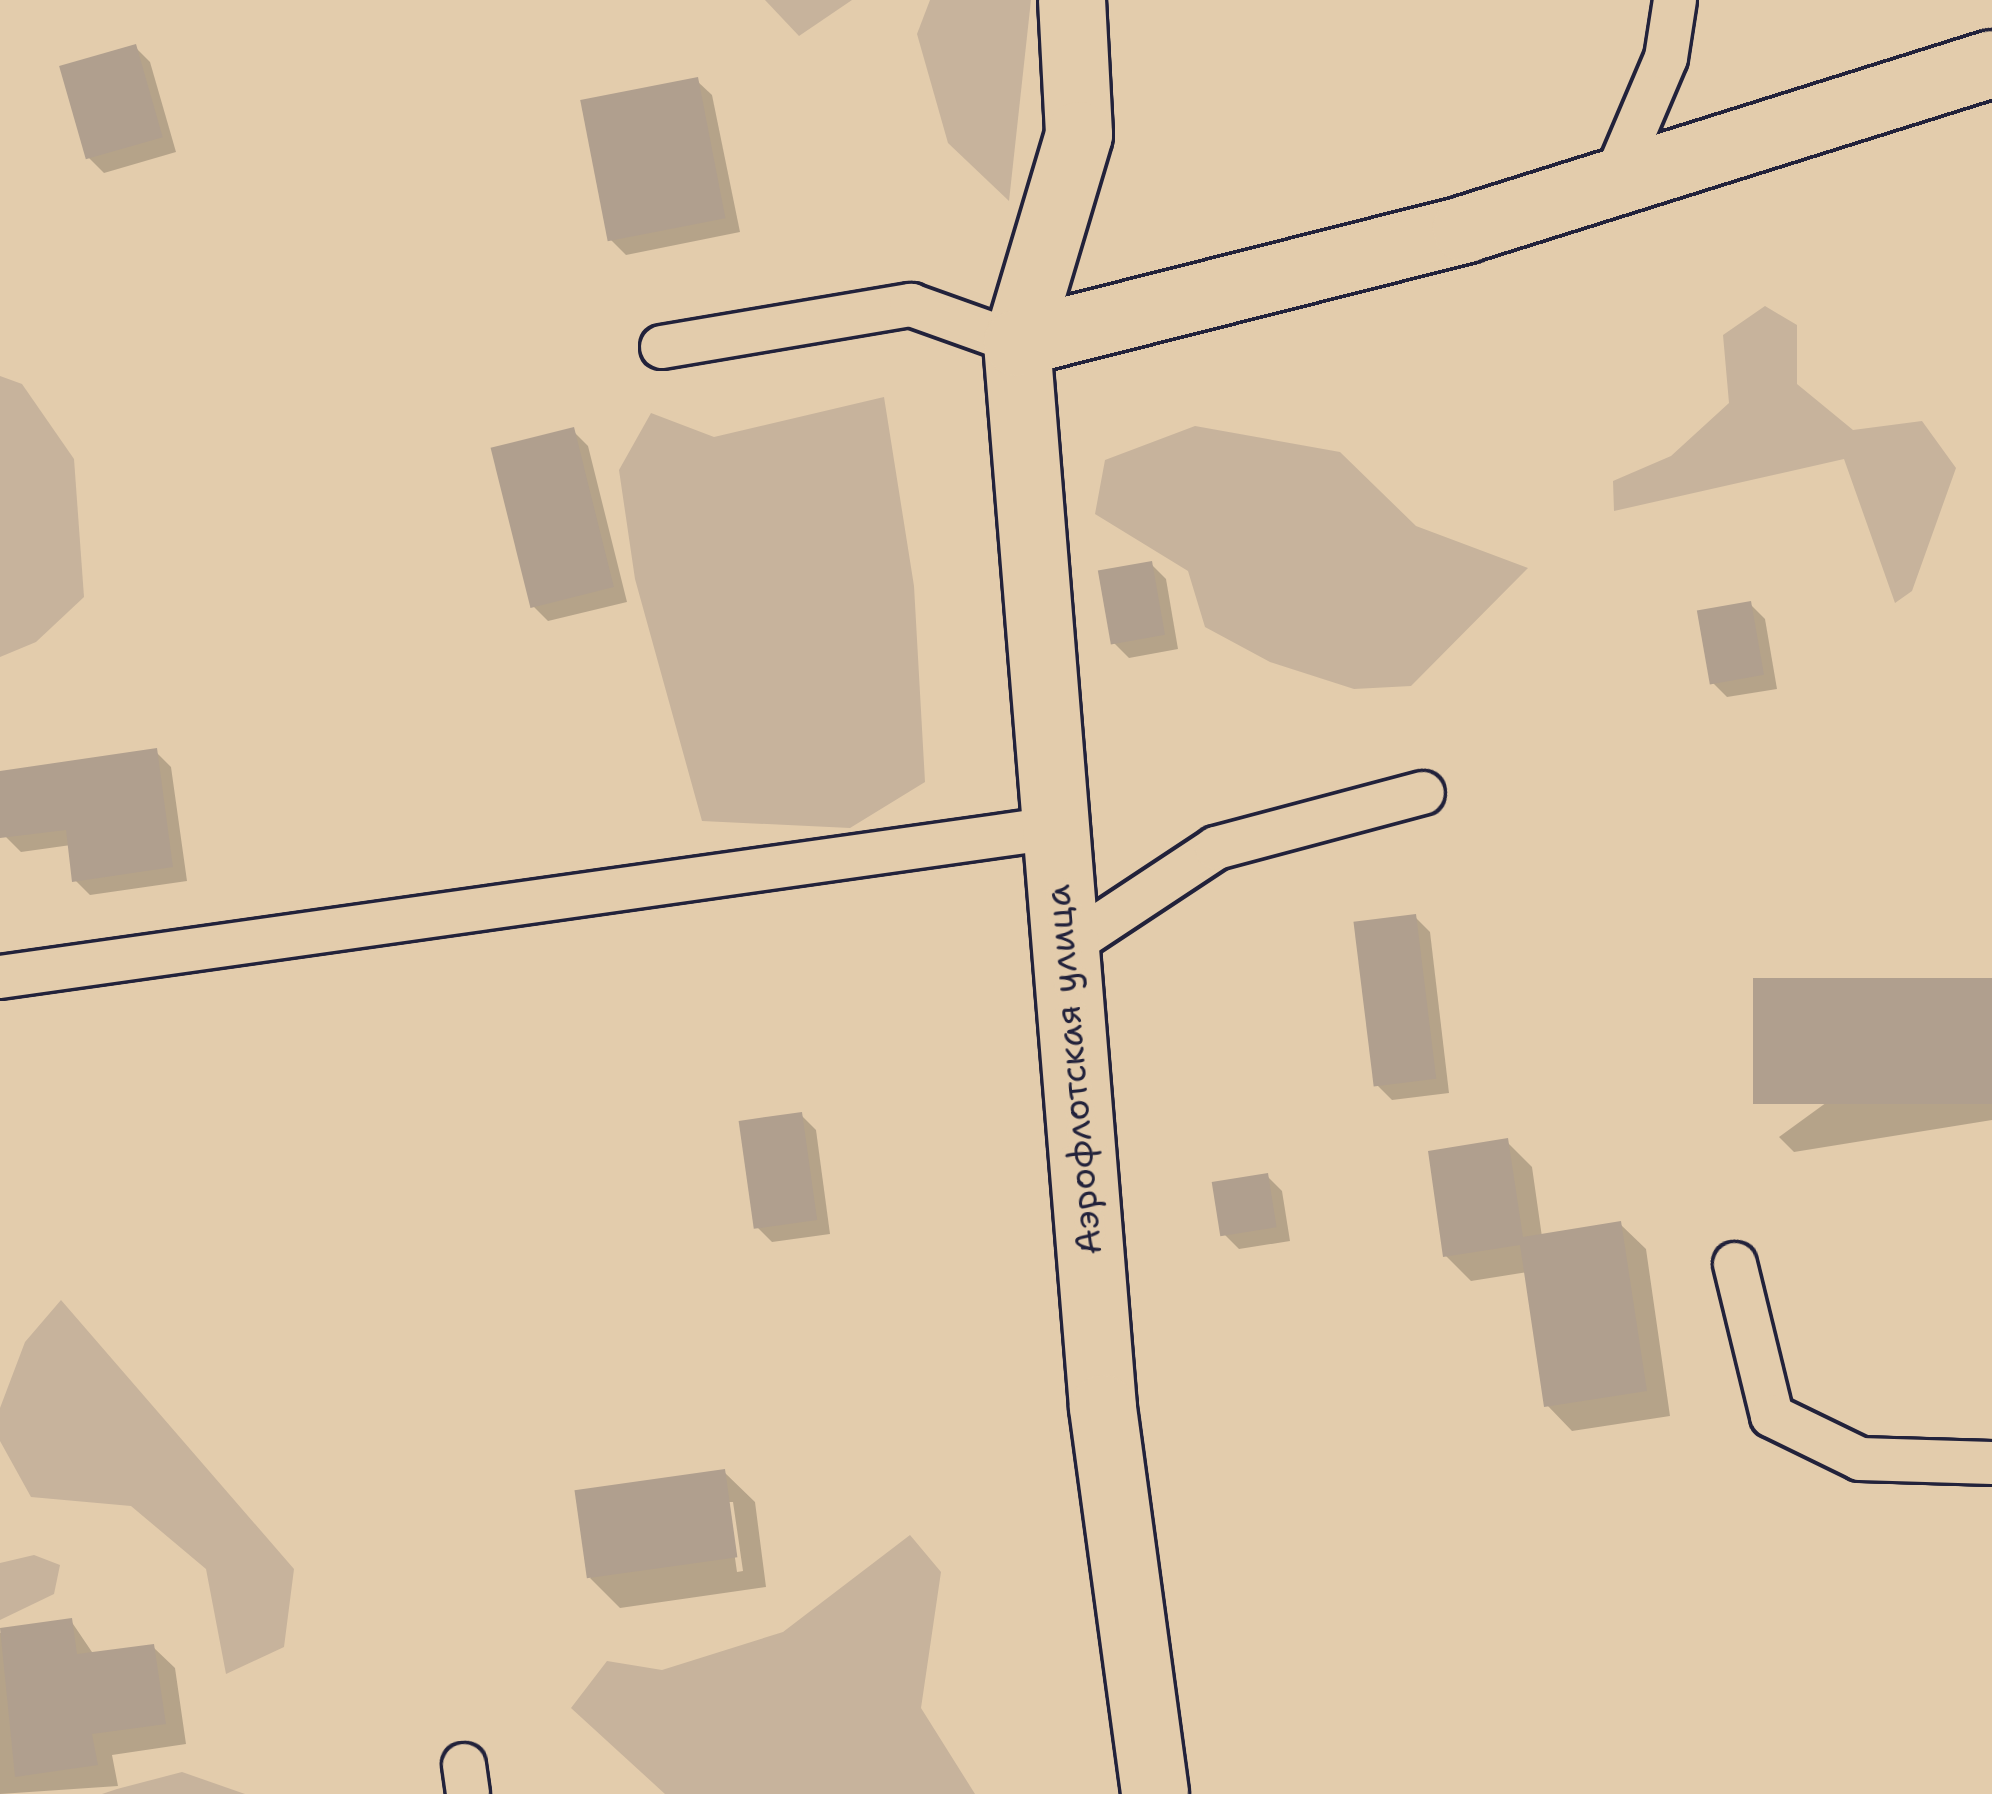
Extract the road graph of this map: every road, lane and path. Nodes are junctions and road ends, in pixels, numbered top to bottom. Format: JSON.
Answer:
{"nodes":[{"id":1,"x":1072,"y":0,"type":"edge"},
{"id":2,"x":1675,"y":0,"type":"edge"},
{"id":3,"x":1992,"y":64,"type":"edge"},
{"id":4,"x":1612,"y":184,"type":"junction"},
{"id":5,"x":1017,"y":343,"type":"junction"},
{"id":6,"x":662,"y":347,"type":"dead end"},
{"id":7,"x":1424,"y":793,"type":"dead end"},
{"id":8,"x":1053,"y":828,"type":"junction"},
{"id":9,"x":1062,"y":950,"type":"junction"},
{"id":10,"x":0,"y":977,"type":"edge"},
{"id":11,"x":1735,"y":1264,"type":"dead end"},
{"id":12,"x":1992,"y":1463,"type":"edge"},
{"id":13,"x":1155,"y":1794,"type":"edge"}],
"edges":[{"from":1,"to":5,"type":"street"},
{"from":2,"to":4,"type":"lane"},
{"from":3,"to":4,"type":"street"},
{"from":4,"to":5,"type":"street"},
{"from":5,"to":6,"type":"lane"},
{"from":5,"to":8,"type":"street","name":"Аэрофлотская улица"},
{"from":7,"to":9,"type":"lane"},
{"from":8,"to":9,"type":"street","name":"Аэрофлотская улица"},
{"from":8,"to":10,"type":"lane"},
{"from":9,"to":13,"type":"street","name":"Аэрофлотская улица"},
{"from":11,"to":12,"type":"lane"}]}
